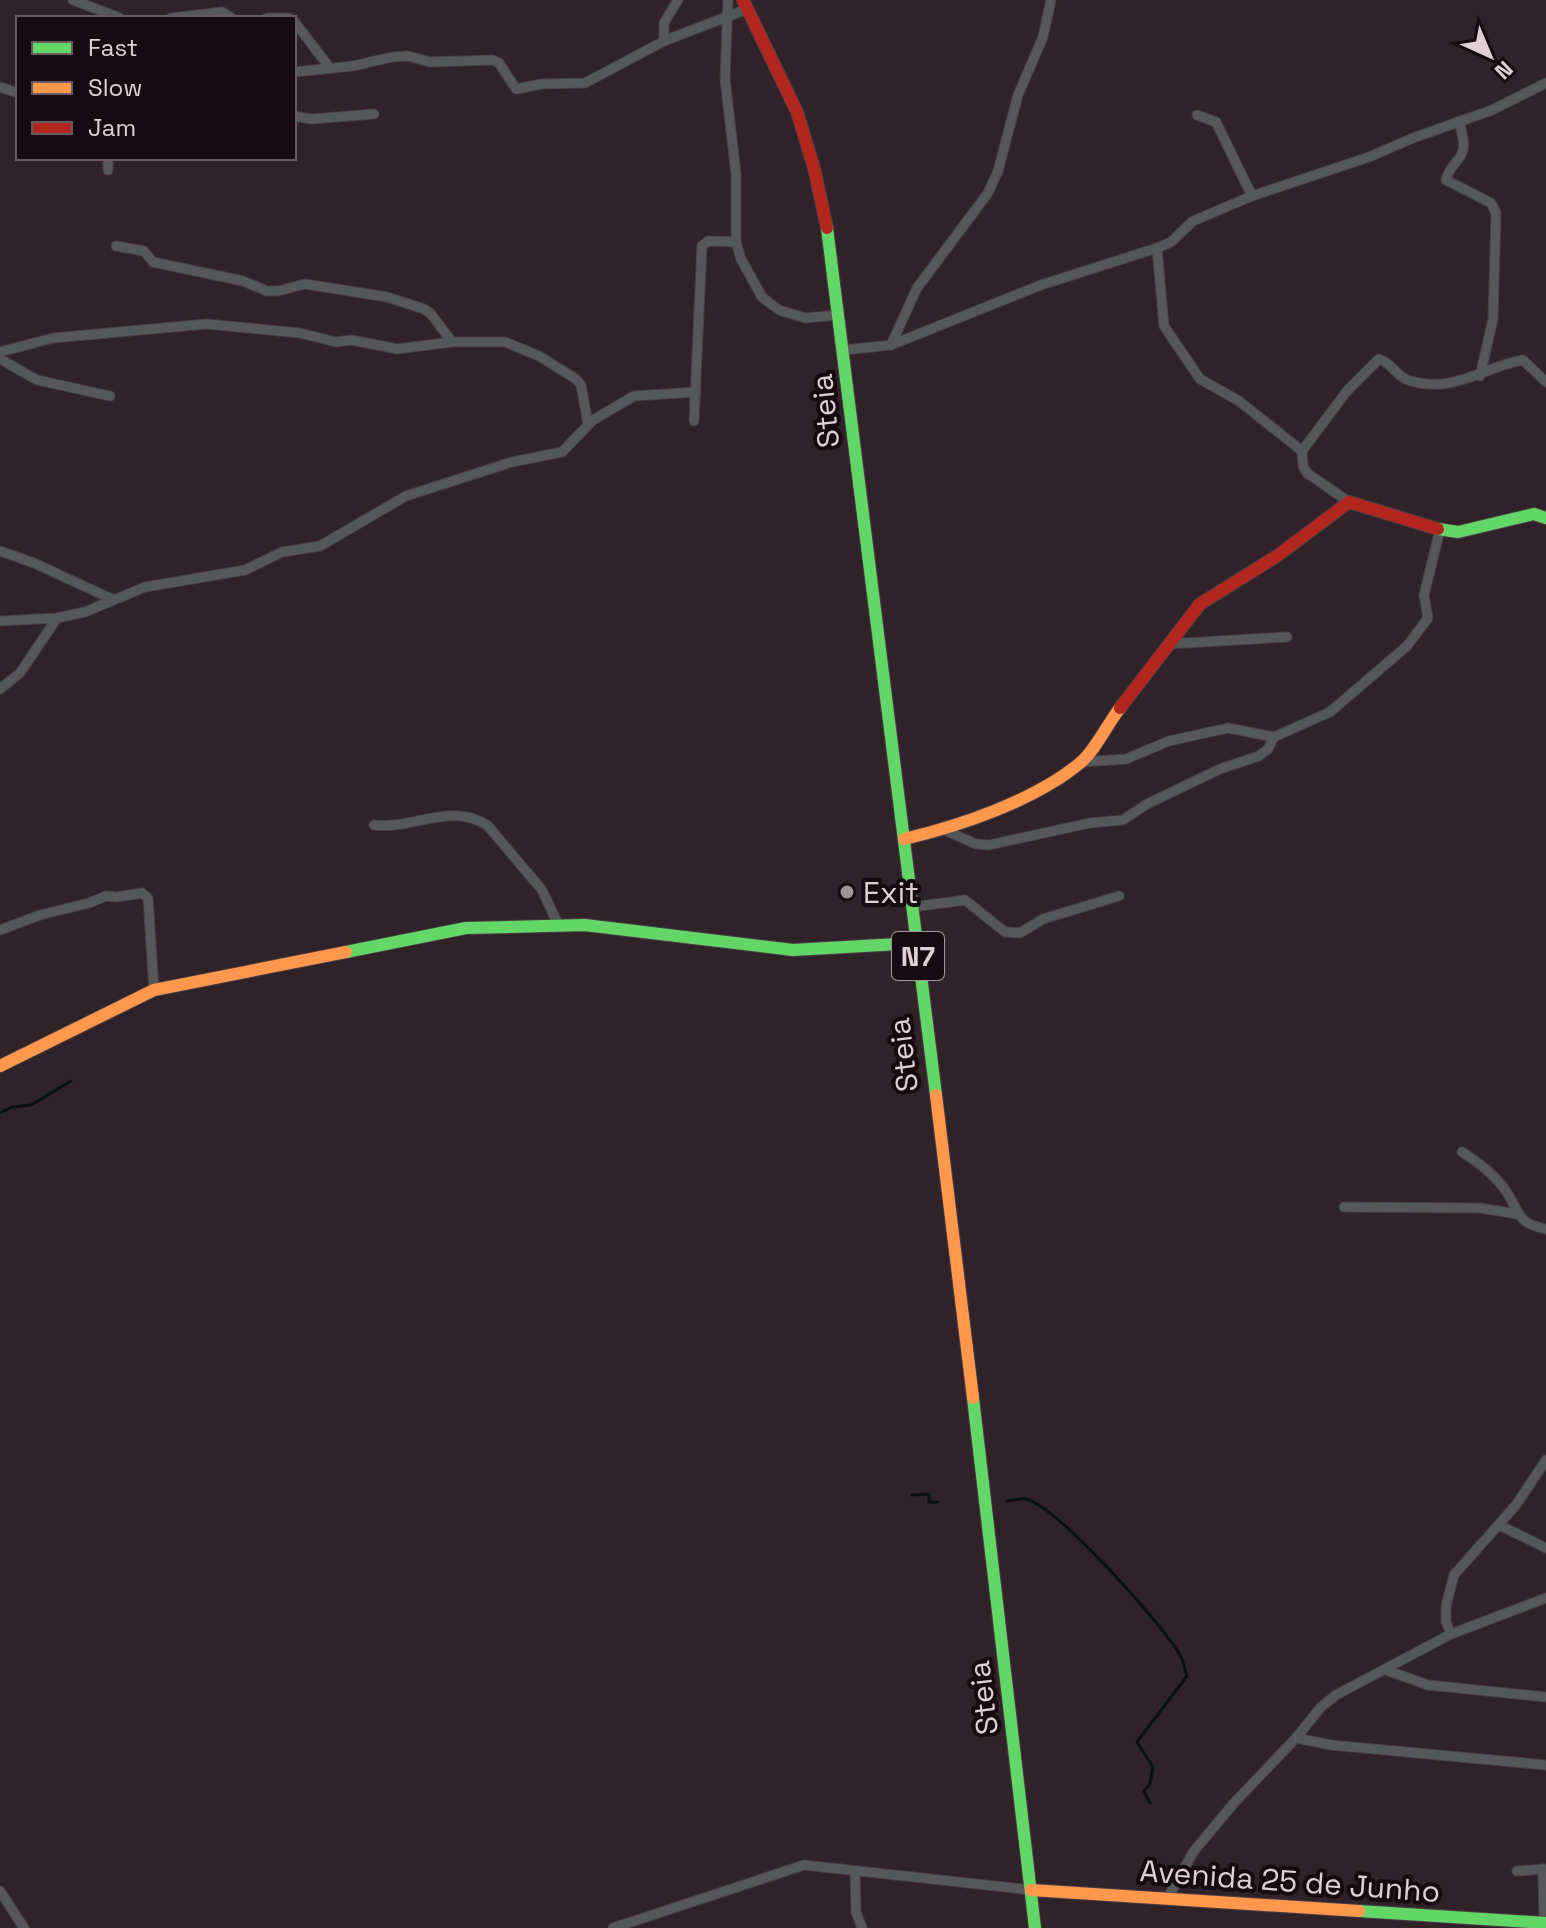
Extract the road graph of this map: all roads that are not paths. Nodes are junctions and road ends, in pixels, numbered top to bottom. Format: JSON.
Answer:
{"nodes":[{"id":1,"x":73,"y":0,"type":"edge"},
{"id":2,"x":678,"y":0,"type":"edge"},
{"id":3,"x":728,"y":0,"type":"edge"},
{"id":4,"x":1051,"y":0,"type":"edge"},
{"id":5,"x":745,"y":5,"type":"edge"},
{"id":6,"x":115,"y":16,"type":"edge"},
{"id":7,"x":188,"y":16,"type":"edge"},
{"id":8,"x":229,"y":16,"type":"edge"},
{"id":9,"x":727,"y":19,"type":"junction"},
{"id":10,"x":296,"y":24,"type":"edge"},
{"id":11,"x":664,"y":41,"type":"junction"},
{"id":12,"x":329,"y":67,"type":"junction"},
{"id":13,"x":296,"y":72,"type":"edge"},
{"id":14,"x":1546,"y":83,"type":"edge"},
{"id":15,"x":374,"y":114,"type":"dead end"},
{"id":16,"x":1197,"y":115,"type":"dead end"},
{"id":17,"x":296,"y":116,"type":"edge"},
{"id":18,"x":1459,"y":121,"type":"junction"},
{"id":19,"x":108,"y":160,"type":"edge"},
{"id":20,"x":108,"y":170,"type":"dead end"},
{"id":21,"x":1252,"y":196,"type":"junction"},
{"id":22,"x":736,"y":242,"type":"junction"},
{"id":23,"x":116,"y":246,"type":"dead end"},
{"id":24,"x":1157,"y":248,"type":"junction"},
{"id":25,"x":839,"y":315,"type":"junction"},
{"id":26,"x":452,"y":342,"type":"junction"},
{"id":27,"x":891,"y":345,"type":"junction"},
{"id":28,"x":844,"y":350,"type":"junction"},
{"id":29,"x":0,"y":352,"type":"edge"},
{"id":30,"x":0,"y":359,"type":"edge"},
{"id":31,"x":1480,"y":376,"type":"junction"},
{"id":32,"x":1546,"y":382,"type":"edge"},
{"id":33,"x":696,"y":392,"type":"junction"},
{"id":34,"x":110,"y":396,"type":"dead end"},
{"id":35,"x":694,"y":421,"type":"dead end"},
{"id":36,"x":588,"y":424,"type":"junction"},
{"id":37,"x":1302,"y":451,"type":"junction"},
{"id":38,"x":1349,"y":502,"type":"junction"},
{"id":39,"x":1546,"y":518,"type":"edge"},
{"id":40,"x":1440,"y":530,"type":"junction"},
{"id":41,"x":0,"y":551,"type":"edge"},
{"id":42,"x":114,"y":600,"type":"junction"},
{"id":43,"x":57,"y":618,"type":"junction"},
{"id":44,"x":0,"y":621,"type":"edge"},
{"id":45,"x":1287,"y":637,"type":"dead end"},
{"id":46,"x":1168,"y":644,"type":"junction"},
{"id":47,"x":0,"y":689,"type":"edge"},
{"id":48,"x":1274,"y":737,"type":"junction"},
{"id":49,"x":1082,"y":762,"type":"junction"},
{"id":50,"x":374,"y":825,"type":"dead end"},
{"id":51,"x":944,"y":830,"type":"junction"},
{"id":52,"x":904,"y":839,"type":"junction"},
{"id":53,"x":1119,"y":896,"type":"dead end"},
{"id":54,"x":913,"y":907,"type":"junction"},
{"id":55,"x":558,"y":924,"type":"junction"},
{"id":56,"x":0,"y":930,"type":"edge"},
{"id":57,"x":916,"y":943,"type":"junction"},
{"id":58,"x":154,"y":990,"type":"junction"},
{"id":59,"x":0,"y":1066,"type":"edge"},
{"id":60,"x":1462,"y":1152,"type":"dead end"},
{"id":61,"x":1344,"y":1207,"type":"dead end"},
{"id":62,"x":1517,"y":1214,"type":"junction"},
{"id":63,"x":1546,"y":1229,"type":"edge"},
{"id":64,"x":1546,"y":1460,"type":"edge"},
{"id":65,"x":1499,"y":1525,"type":"junction"},
{"id":66,"x":1546,"y":1548,"type":"edge"},
{"id":67,"x":1546,"y":1598,"type":"edge"},
{"id":68,"x":1451,"y":1634,"type":"junction"},
{"id":69,"x":1386,"y":1670,"type":"junction"},
{"id":70,"x":1546,"y":1697,"type":"edge"},
{"id":71,"x":1296,"y":1738,"type":"junction"},
{"id":72,"x":1546,"y":1765,"type":"edge"},
{"id":73,"x":1544,"y":1869,"type":"edge"},
{"id":74,"x":1517,"y":1871,"type":"dead end"},
{"id":75,"x":855,"y":1872,"type":"junction"},
{"id":76,"x":1031,"y":1890,"type":"junction"},
{"id":77,"x":0,"y":1891,"type":"edge"},
{"id":78,"x":1167,"y":1899,"type":"junction"},
{"id":79,"x":1545,"y":1923,"type":"edge"},
{"id":80,"x":619,"y":1927,"type":"edge"},
{"id":81,"x":24,"y":1928,"type":"edge"},
{"id":82,"x":862,"y":1928,"type":"edge"},
{"id":83,"x":1035,"y":1928,"type":"edge"}],
"edges":[{"from":1,"to":6,"type":"street"},
{"from":2,"to":11,"type":"street"},
{"from":3,"to":9,"type":"street"},
{"from":4,"to":27,"type":"street"},
{"from":5,"to":9,"type":"street"},
{"from":5,"to":25,"type":"street","name":"Steia","number":"N7"},
{"from":7,"to":8,"type":"street"},
{"from":9,"to":11,"type":"street"},
{"from":9,"to":22,"type":"street"},
{"from":10,"to":12,"type":"street"},
{"from":11,"to":12,"type":"street"},
{"from":12,"to":13,"type":"street"},
{"from":14,"to":18,"type":"street"},
{"from":15,"to":17,"type":"street"},
{"from":16,"to":21,"type":"street"},
{"from":18,"to":21,"type":"street"},
{"from":18,"to":31,"type":"street"},
{"from":19,"to":20,"type":"street"},
{"from":21,"to":24,"type":"street"},
{"from":22,"to":25,"type":"street"},
{"from":22,"to":33,"type":"street"},
{"from":23,"to":26,"type":"street"},
{"from":24,"to":27,"type":"street"},
{"from":24,"to":37,"type":"street"},
{"from":25,"to":28,"type":"street","name":"Steia","number":"N7"},
{"from":26,"to":29,"type":"street"},
{"from":26,"to":36,"type":"street"},
{"from":27,"to":28,"type":"street"},
{"from":28,"to":52,"type":"street","name":"Steia","number":"N7"},
{"from":30,"to":34,"type":"street"},
{"from":31,"to":32,"type":"street"},
{"from":31,"to":37,"type":"street"},
{"from":33,"to":35,"type":"street"},
{"from":33,"to":36,"type":"street"},
{"from":36,"to":42,"type":"street"},
{"from":37,"to":38,"type":"street"},
{"from":38,"to":40,"type":"street"},
{"from":38,"to":46,"type":"street"},
{"from":39,"to":40,"type":"street"},
{"from":40,"to":48,"type":"street"},
{"from":41,"to":42,"type":"street"},
{"from":42,"to":43,"type":"street"},
{"from":43,"to":44,"type":"street"},
{"from":43,"to":47,"type":"street"},
{"from":45,"to":46,"type":"street"},
{"from":46,"to":49,"type":"street"},
{"from":48,"to":49,"type":"street"},
{"from":48,"to":51,"type":"street"},
{"from":49,"to":51,"type":"street"},
{"from":50,"to":55,"type":"street"},
{"from":51,"to":52,"type":"street"},
{"from":52,"to":54,"type":"street","name":"Steia","number":"N7"},
{"from":53,"to":54,"type":"street"},
{"from":54,"to":57,"type":"street","name":"Steia","number":"N7"},
{"from":55,"to":57,"type":"street"},
{"from":55,"to":58,"type":"street"},
{"from":56,"to":58,"type":"street"},
{"from":57,"to":76,"type":"street","name":"Steia","number":"N7"},
{"from":58,"to":59,"type":"street"},
{"from":60,"to":62,"type":"street"},
{"from":61,"to":62,"type":"street"},
{"from":62,"to":63,"type":"street"},
{"from":64,"to":65,"type":"street"},
{"from":65,"to":66,"type":"street"},
{"from":65,"to":68,"type":"street"},
{"from":67,"to":68,"type":"street"},
{"from":68,"to":69,"type":"street"},
{"from":69,"to":70,"type":"street"},
{"from":69,"to":71,"type":"street"},
{"from":71,"to":72,"type":"street"},
{"from":71,"to":78,"type":"street"},
{"from":73,"to":74,"type":"street"},
{"from":73,"to":79,"type":"street"},
{"from":75,"to":76,"type":"street"},
{"from":75,"to":80,"type":"street"},
{"from":75,"to":82,"type":"street"},
{"from":76,"to":78,"type":"street","name":"Avenida 25 de Junho"},
{"from":76,"to":83,"type":"street","name":"Steia","number":"N7"},
{"from":77,"to":81,"type":"street"},
{"from":78,"to":79,"type":"street","name":"Avenida 25 de Junho"}]}
